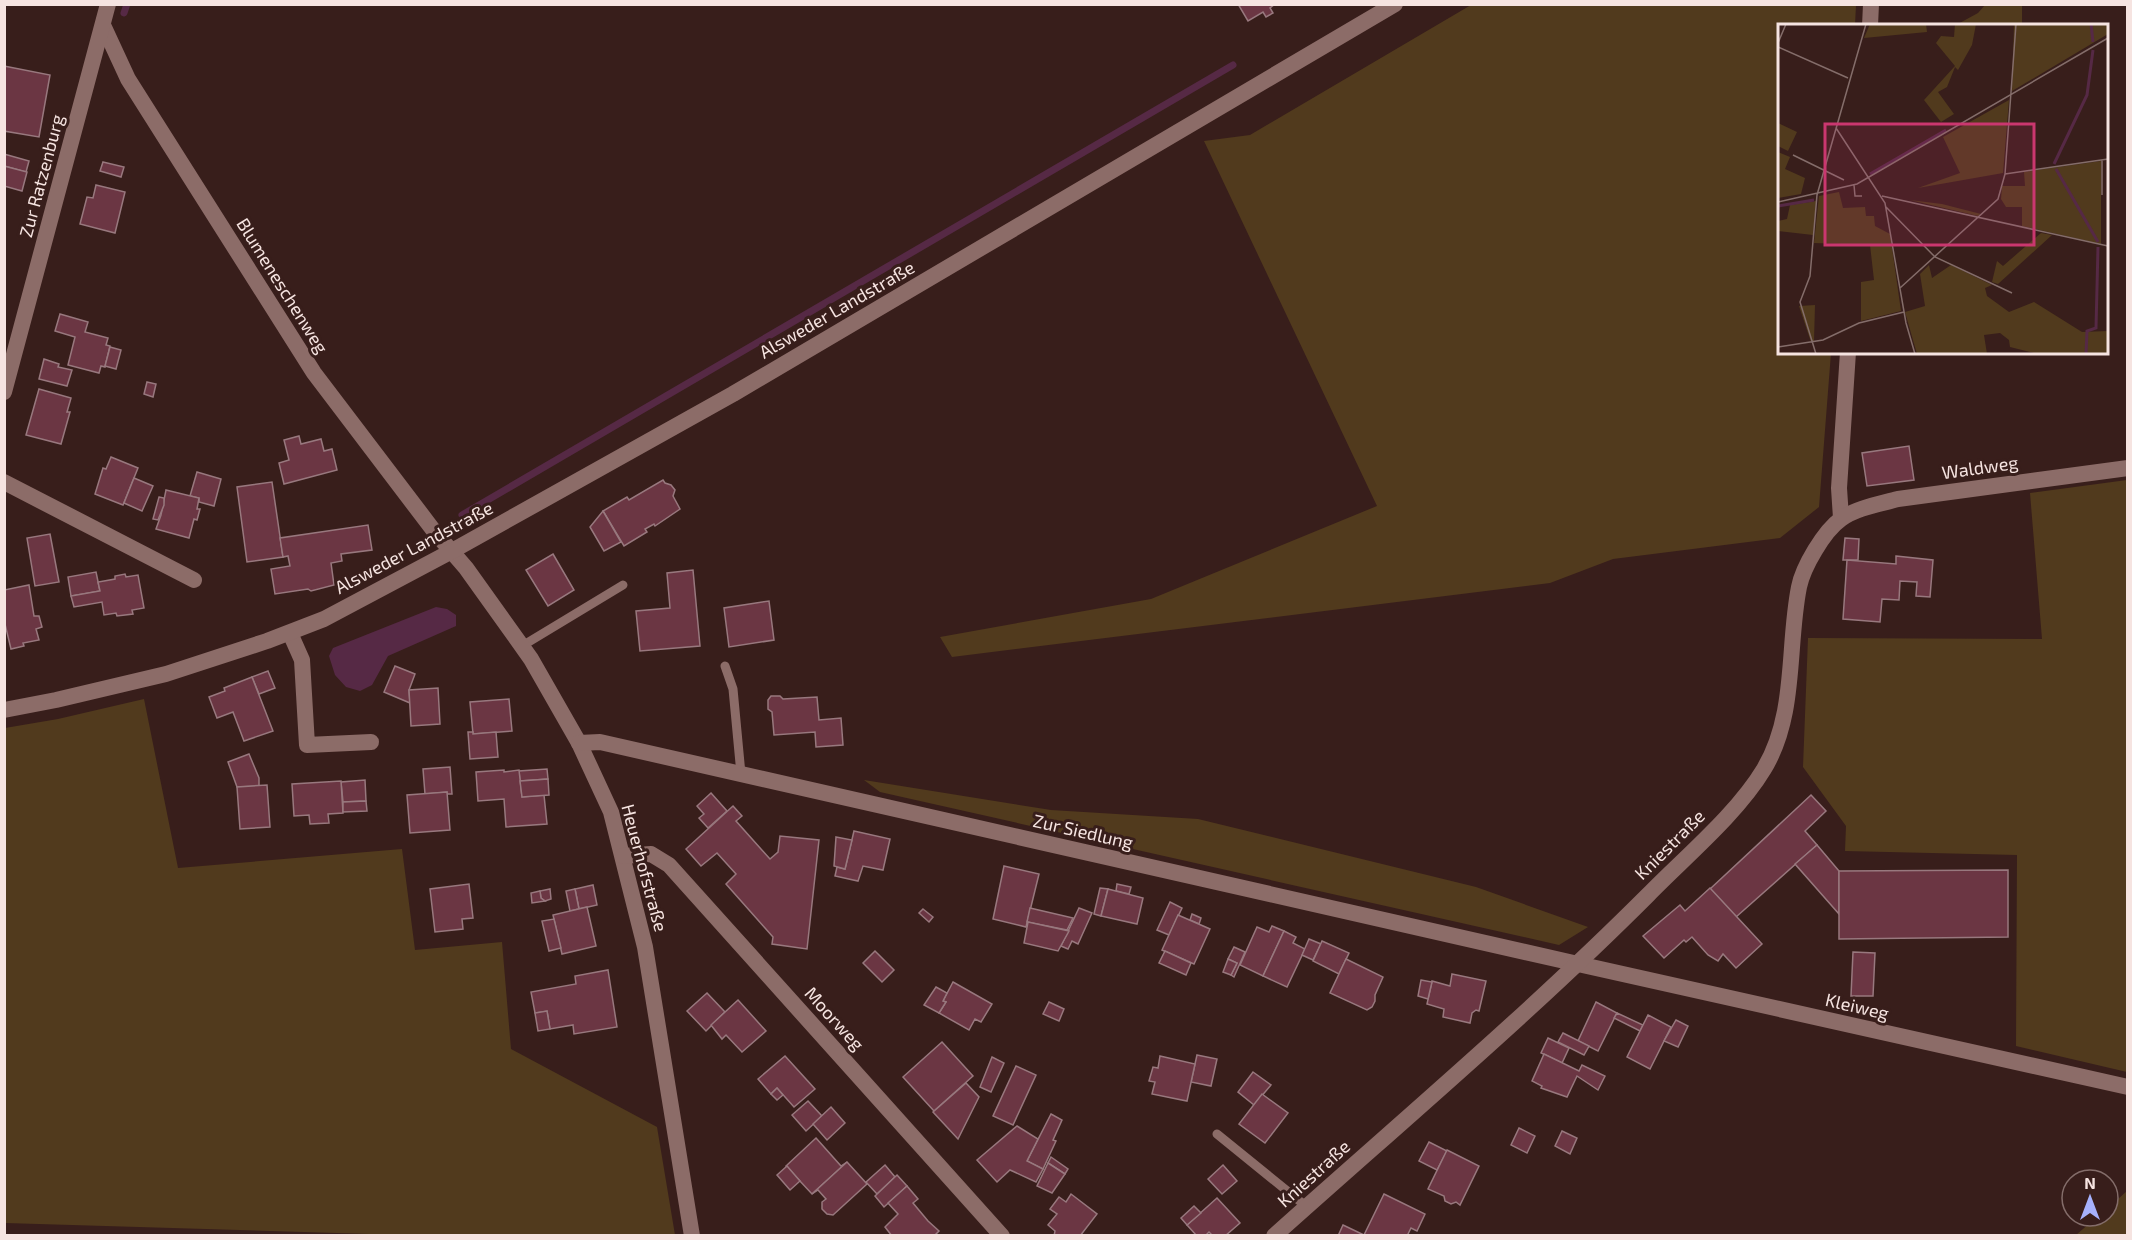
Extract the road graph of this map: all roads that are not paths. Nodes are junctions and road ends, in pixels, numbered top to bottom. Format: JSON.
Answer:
{"nodes":[{"id":1,"x":108,"y":4,"type":"edge"},
{"id":2,"x":1395,"y":4,"type":"edge"},
{"id":3,"x":1871,"y":4,"type":"edge"},
{"id":4,"x":1870,"y":24,"type":"edge"},
{"id":5,"x":103,"y":25,"type":"junction"},
{"id":6,"x":1848,"y":354,"type":"edge"},
{"id":7,"x":4,"y":392,"type":"edge"},
{"id":8,"x":2127,"y":468,"type":"edge"},
{"id":9,"x":4,"y":482,"type":"edge"},
{"id":10,"x":1841,"y":518,"type":"junction"},
{"id":11,"x":452,"y":551,"type":"junction"},
{"id":12,"x":194,"y":580,"type":"dead end"},
{"id":13,"x":623,"y":585,"type":"dead end"},
{"id":14,"x":290,"y":633,"type":"junction"},
{"id":15,"x":522,"y":646,"type":"junction"},
{"id":16,"x":725,"y":666,"type":"dead end"},
{"id":17,"x":4,"y":710,"type":"edge"},
{"id":18,"x":371,"y":742,"type":"dead end"},
{"id":19,"x":579,"y":743,"type":"junction"},
{"id":20,"x":741,"y":774,"type":"junction"},
{"id":21,"x":623,"y":856,"type":"junction"},
{"id":22,"x":1578,"y":964,"type":"junction"},
{"id":23,"x":2127,"y":1087,"type":"edge"},
{"id":24,"x":1217,"y":1134,"type":"dead end"},
{"id":25,"x":1307,"y":1206,"type":"junction"},
{"id":26,"x":692,"y":1236,"type":"edge"},
{"id":27,"x":1002,"y":1236,"type":"edge"},
{"id":28,"x":1274,"y":1236,"type":"edge"}],
"edges":[{"from":1,"to":5,"type":"street","name":"Zur Ratzenburg"},
{"from":2,"to":11,"type":"street","name":"Alsweder Landstraße"},
{"from":3,"to":4,"type":"street"},
{"from":5,"to":7,"type":"street","name":"Zur Ratzenburg"},
{"from":5,"to":11,"type":"street","name":"Blumeneschenweg"},
{"from":6,"to":10,"type":"street"},
{"from":8,"to":10,"type":"street","name":"Waldweg"},
{"from":9,"to":12,"type":"street"},
{"from":10,"to":22,"type":"street","name":"Kniestraße"},
{"from":11,"to":14,"type":"street","name":"Alsweder Landstraße"},
{"from":11,"to":15,"type":"street","name":"Heuerhofstraße"},
{"from":13,"to":15,"type":"lane"},
{"from":14,"to":17,"type":"street","name":"Alsweder Landstraße"},
{"from":14,"to":18,"type":"street"},
{"from":15,"to":19,"type":"street","name":"Heuerhofstraße"},
{"from":16,"to":20,"type":"lane"},
{"from":19,"to":20,"type":"street","name":"Zur Siedlung"},
{"from":19,"to":21,"type":"street","name":"Heuerhofstraße"},
{"from":20,"to":22,"type":"street","name":"Zur Siedlung"},
{"from":21,"to":26,"type":"street","name":"Heuerhofstraße"},
{"from":21,"to":27,"type":"street","name":"Moorweg"},
{"from":22,"to":23,"type":"street","name":"Kleiweg"},
{"from":22,"to":25,"type":"street","name":"Kniestraße"},
{"from":24,"to":25,"type":"lane"},
{"from":25,"to":28,"type":"street","name":"Kniestraße"}]}
